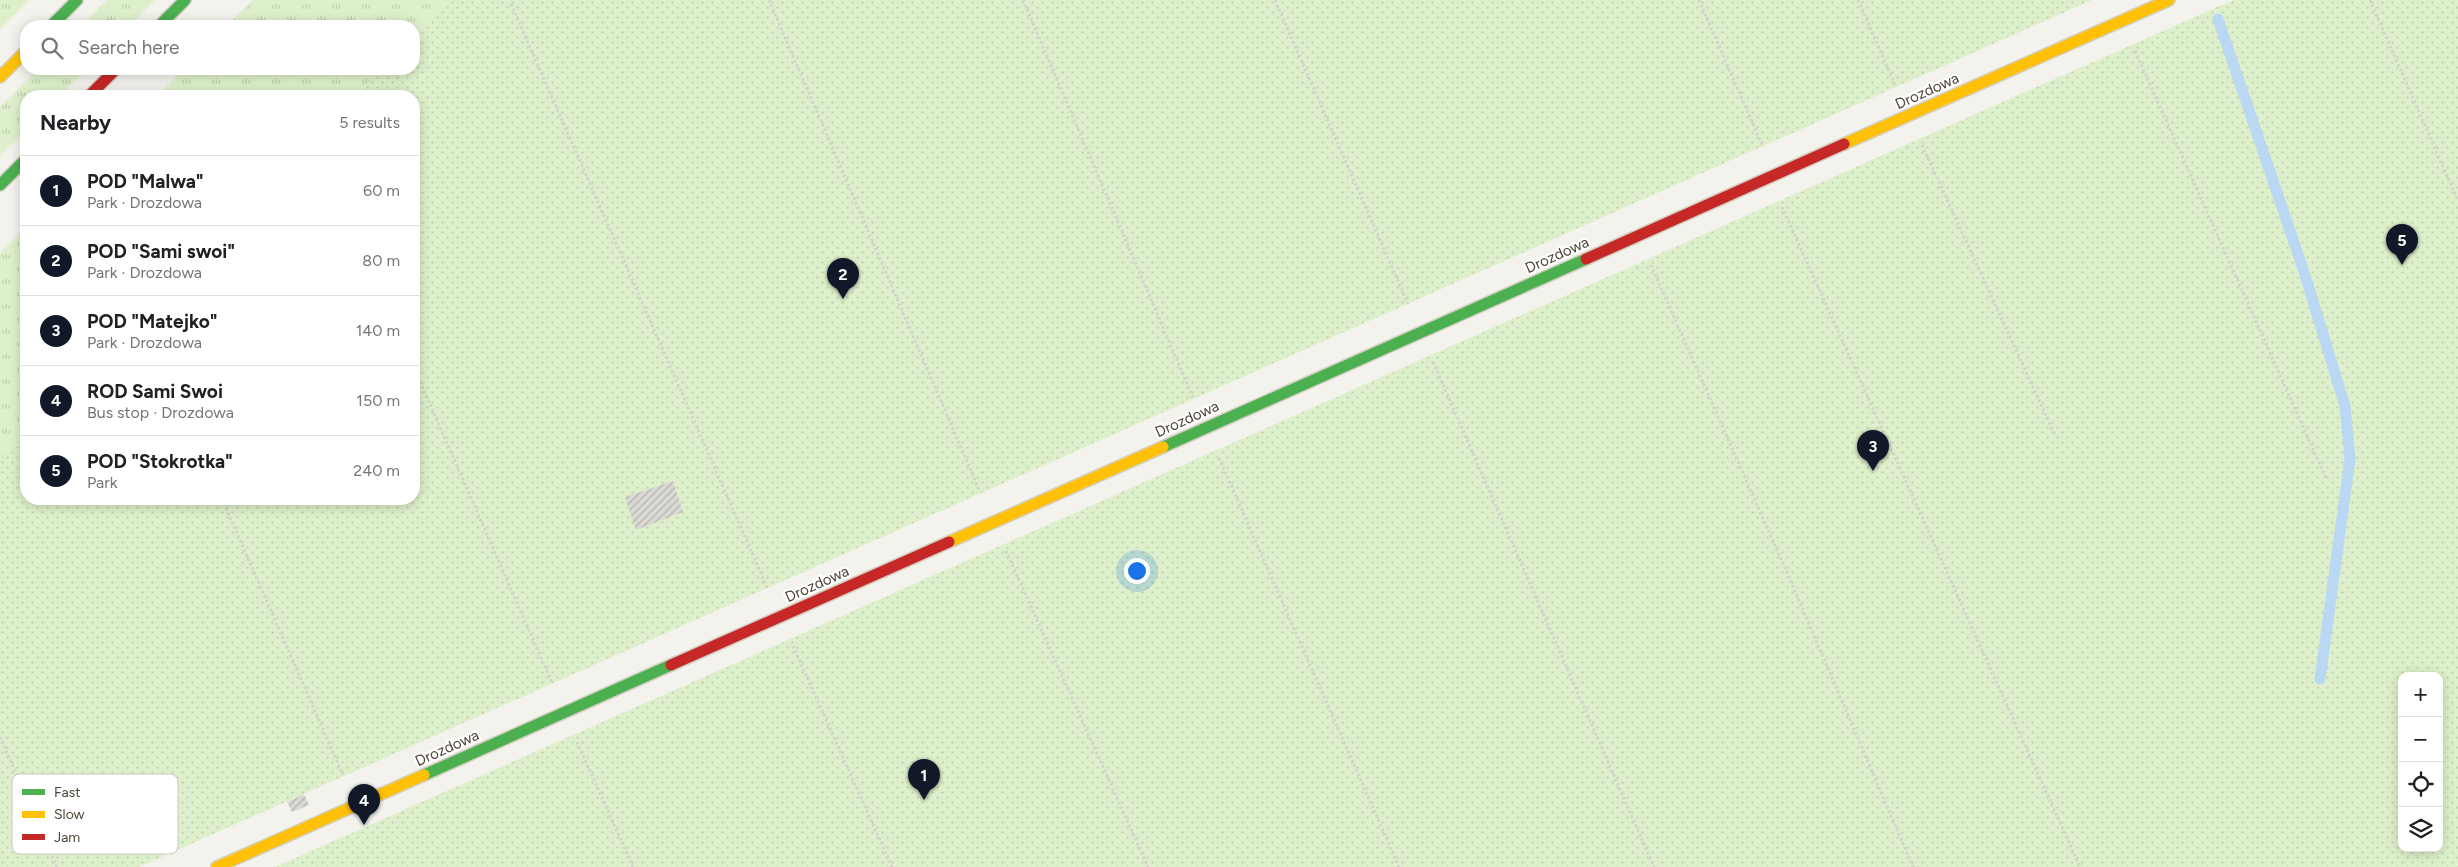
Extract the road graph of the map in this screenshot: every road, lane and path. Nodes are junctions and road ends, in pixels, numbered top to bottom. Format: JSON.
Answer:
{"nodes":[{"id":1,"x":77,"y":0,"type":"edge"},
{"id":2,"x":185,"y":0,"type":"edge"},
{"id":3,"x":769,"y":0,"type":"edge"},
{"id":4,"x":1275,"y":0,"type":"edge"},
{"id":5,"x":1699,"y":0,"type":"edge"},
{"id":6,"x":1858,"y":0,"type":"edge"},
{"id":7,"x":2169,"y":0,"type":"edge"},
{"id":8,"x":2370,"y":0,"type":"edge"},
{"id":9,"x":511,"y":4,"type":"dead end"},
{"id":10,"x":57,"y":20,"type":"edge"},
{"id":11,"x":165,"y":20,"type":"edge"},
{"id":12,"x":2121,"y":21,"type":"junction"},
{"id":13,"x":20,"y":57,"type":"edge"},
{"id":14,"x":110,"y":75,"type":"edge"},
{"id":15,"x":0,"y":77,"type":"edge"},
{"id":16,"x":95,"y":90,"type":"edge"},
{"id":17,"x":1908,"y":116,"type":"junction"},
{"id":18,"x":20,"y":165,"type":"edge"},
{"id":19,"x":1768,"y":177,"type":"junction"},
{"id":20,"x":0,"y":185,"type":"edge"},
{"id":21,"x":2458,"y":201,"type":"edge"},
{"id":22,"x":1638,"y":235,"type":"junction"},
{"id":23,"x":1420,"y":332,"type":"junction"},
{"id":24,"x":420,"y":382,"type":"edge"},
{"id":25,"x":2055,"y":435,"type":"dead end"},
{"id":26,"x":2326,"y":478,"type":"dead end"},
{"id":27,"x":225,"y":505,"type":"edge"},
{"id":28,"x":993,"y":522,"type":"junction"},
{"id":29,"x":780,"y":616,"type":"junction"},
{"id":30,"x":564,"y":712,"type":"junction"},
{"id":31,"x":0,"y":737,"type":"edge"},
{"id":32,"x":16,"y":774,"type":"edge"},
{"id":33,"x":355,"y":804,"type":"junction"},
{"id":34,"x":51,"y":854,"type":"edge"},
{"id":35,"x":222,"y":866,"type":"edge"},
{"id":36,"x":57,"y":867,"type":"edge"},
{"id":37,"x":633,"y":867,"type":"edge"},
{"id":38,"x":892,"y":867,"type":"edge"},
{"id":39,"x":1148,"y":867,"type":"edge"},
{"id":40,"x":1654,"y":867,"type":"edge"},
{"id":41,"x":1913,"y":867,"type":"edge"},
{"id":42,"x":2080,"y":867,"type":"edge"}],
"edges":[{"from":1,"to":10,"type":"main road"},
{"from":2,"to":11,"type":"main road"},
{"from":3,"to":28,"type":"path"},
{"from":4,"to":23,"type":"path"},
{"from":5,"to":19,"type":"path"},
{"from":6,"to":17,"type":"path"},
{"from":7,"to":12,"type":"main road","name":"Drozdowa"},
{"from":8,"to":21,"type":"path"},
{"from":9,"to":29,"type":"path"},
{"from":12,"to":17,"type":"main road","name":"Drozdowa"},
{"from":12,"to":26,"type":"path"},
{"from":13,"to":15,"type":"main road"},
{"from":14,"to":16,"type":"main road"},
{"from":17,"to":19,"type":"main road","name":"Drozdowa"},
{"from":17,"to":25,"type":"path"},
{"from":18,"to":20,"type":"main road"},
{"from":19,"to":22,"type":"main road","name":"Drozdowa"},
{"from":19,"to":42,"type":"path"},
{"from":22,"to":23,"type":"main road","name":"Drozdowa"},
{"from":22,"to":41,"type":"path"},
{"from":23,"to":28,"type":"main road","name":"Drozdowa"},
{"from":23,"to":40,"type":"path"},
{"from":24,"to":30,"type":"path"},
{"from":27,"to":33,"type":"path"},
{"from":28,"to":29,"type":"main road","name":"Drozdowa"},
{"from":28,"to":39,"type":"path"},
{"from":29,"to":30,"type":"main road","name":"Drozdowa"},
{"from":29,"to":38,"type":"path"},
{"from":30,"to":33,"type":"main road","name":"Drozdowa"},
{"from":30,"to":37,"type":"path"},
{"from":31,"to":32,"type":"path"},
{"from":33,"to":35,"type":"main road","name":"Drozdowa"},
{"from":34,"to":36,"type":"path"}]}
